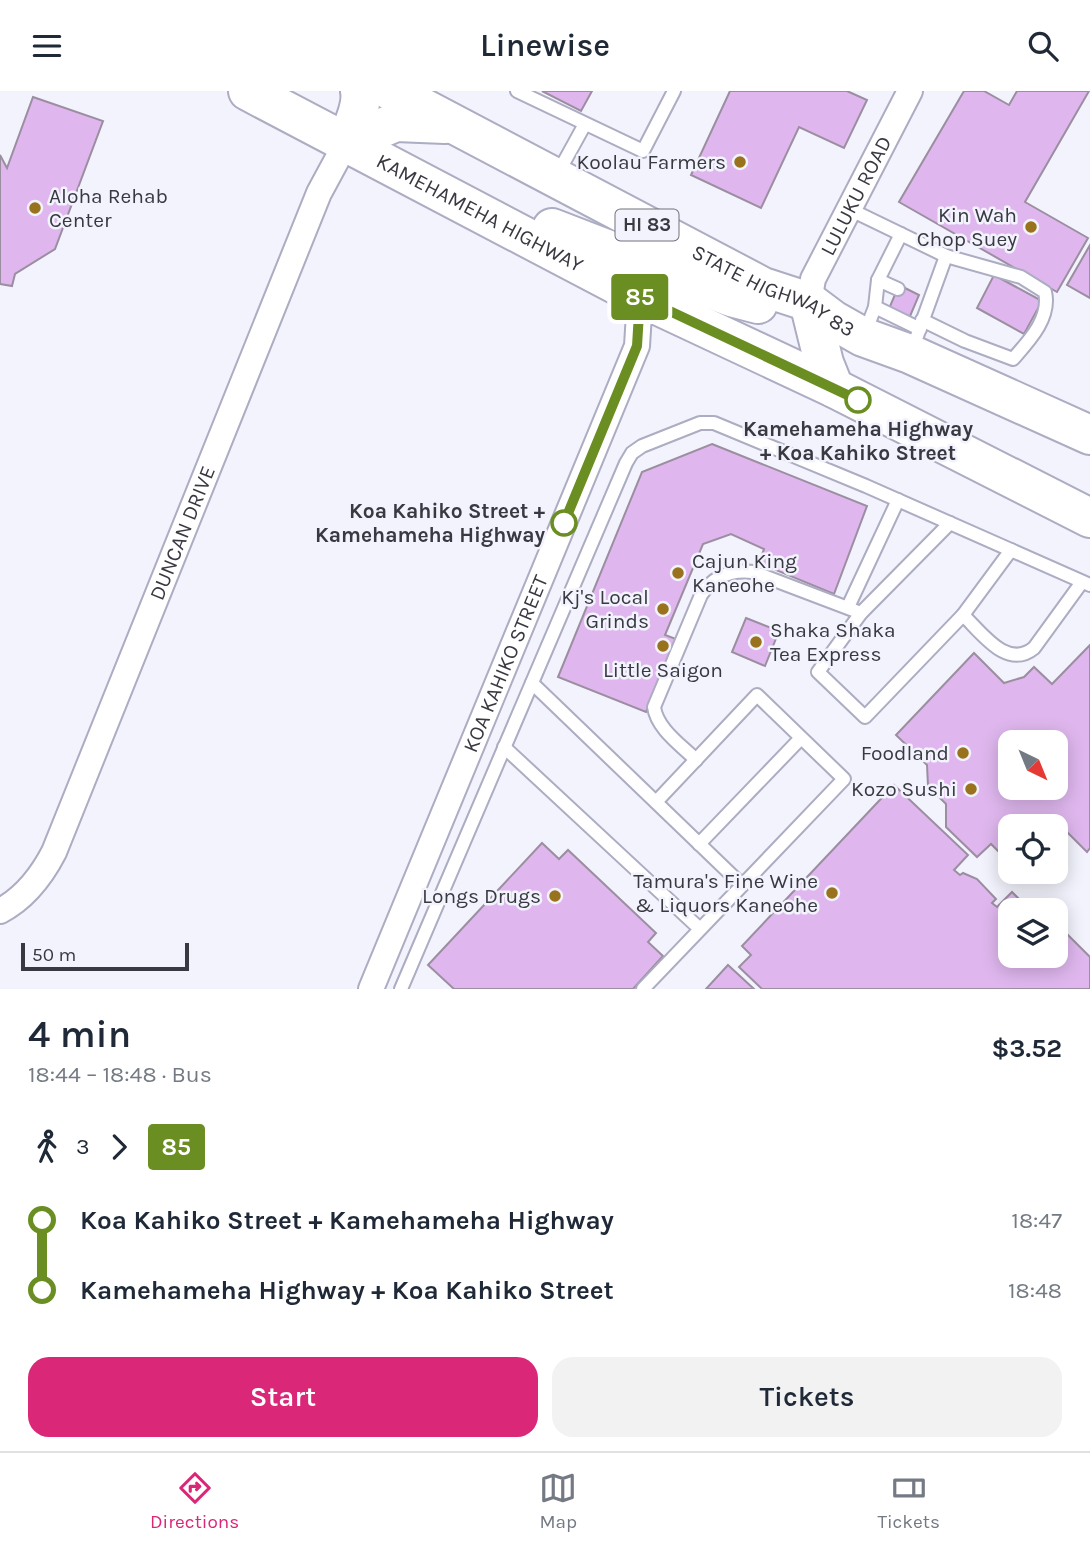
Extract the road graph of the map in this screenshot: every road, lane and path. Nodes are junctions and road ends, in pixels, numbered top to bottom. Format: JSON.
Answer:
{"nodes":[{"id":1,"x":248,"y":91,"type":"edge"},
{"id":2,"x":360,"y":91,"type":"edge"},
{"id":3,"x":391,"y":91,"type":"edge"},
{"id":4,"x":517,"y":91,"type":"edge"},
{"id":5,"x":674,"y":91,"type":"edge"},
{"id":6,"x":910,"y":91,"type":"edge"},
{"id":7,"x":454,"y":124,"type":"junction"},
{"id":8,"x":584,"y":124,"type":"junction"},
{"id":9,"x":346,"y":143,"type":"junction"},
{"id":10,"x":556,"y":177,"type":"junction"},
{"id":11,"x":456,"y":199,"type":"junction"},
{"id":12,"x":849,"y":209,"type":"junction"},
{"id":13,"x":901,"y":234,"type":"junction"},
{"id":14,"x":946,"y":256,"type":"junction"},
{"id":15,"x":878,"y":281,"type":"junction"},
{"id":16,"x":898,"y":289,"type":"dead end"},
{"id":17,"x":640,"y":297,"type":"junction"},
{"id":18,"x":809,"y":302,"type":"junction"},
{"id":19,"x":869,"y":322,"type":"junction"},
{"id":20,"x":917,"y":334,"type":"junction"},
{"id":21,"x":989,"y":368,"type":"junction"},
{"id":22,"x":834,"y":388,"type":"junction"},
{"id":23,"x":1090,"y":434,"type":"edge"},
{"id":24,"x":898,"y":500,"type":"junction"},
{"id":25,"x":1090,"y":518,"type":"edge"},
{"id":26,"x":950,"y":523,"type":"junction"},
{"id":27,"x":1011,"y":550,"type":"junction"},
{"id":28,"x":1086,"y":583,"type":"edge"},
{"id":29,"x":848,"y":607,"type":"junction"},
{"id":30,"x":861,"y":613,"type":"junction"},
{"id":31,"x":963,"y":615,"type":"junction"},
{"id":32,"x":532,"y":683,"type":"junction"},
{"id":33,"x":801,"y":738,"type":"junction"},
{"id":34,"x":504,"y":747,"type":"junction"},
{"id":35,"x":696,"y":760,"type":"junction"},
{"id":36,"x":656,"y":802,"type":"junction"},
{"id":37,"x":699,"y":844,"type":"junction"},
{"id":38,"x":742,"y":885,"type":"junction"},
{"id":39,"x":0,"y":911,"type":"edge"},
{"id":40,"x":700,"y":929,"type":"junction"},
{"id":41,"x":371,"y":989,"type":"edge"},
{"id":42,"x":401,"y":989,"type":"edge"},
{"id":43,"x":643,"y":989,"type":"edge"}],
"edges":[{"from":1,"to":9,"type":"main road","name":"KAMEHAMEHA HIGHWAY"},
{"from":2,"to":9,"type":"main road"},
{"from":3,"to":7,"type":"main road","name":"STATE HIGHWAY 83","number":"HI 83"},
{"from":4,"to":8,"type":"lane"},
{"from":5,"to":8,"type":"lane"},
{"from":6,"to":12,"type":"street","name":"LULUKU ROAD"},
{"from":7,"to":9,"type":"main road"},
{"from":7,"to":10,"type":"main road","name":"STATE HIGHWAY 83","number":"HI 83"},
{"from":8,"to":10,"type":"lane"},
{"from":9,"to":11,"type":"main road","name":"KAMEHAMEHA HIGHWAY"},
{"from":9,"to":39,"type":"street","name":"DUNCAN DRIVE"},
{"from":10,"to":18,"type":"main road","name":"STATE HIGHWAY 83","number":"HI 83"},
{"from":11,"to":17,"type":"main road","name":"KAMEHAMEHA HIGHWAY"},
{"from":11,"to":18,"type":"main road"},
{"from":12,"to":13,"type":"lane"},
{"from":12,"to":18,"type":"street","name":"LULUKU ROAD"},
{"from":13,"to":14,"type":"lane"},
{"from":13,"to":15,"type":"lane"},
{"from":14,"to":20,"type":"lane"},
{"from":14,"to":21,"type":"lane"},
{"from":15,"to":16,"type":"lane"},
{"from":15,"to":19,"type":"lane"},
{"from":17,"to":22,"type":"main road","name":"KAMEHAMEHA HIGHWAY"},
{"from":17,"to":41,"type":"street","name":"KOA KAHIKO STREET"},
{"from":18,"to":19,"type":"main road","name":"STATE HIGHWAY 83","number":"HI 83"},
{"from":18,"to":22,"type":"main road"},
{"from":19,"to":20,"type":"main road","name":"STATE HIGHWAY 83","number":"HI 83"},
{"from":20,"to":21,"type":"main road","name":"STATE HIGHWAY 83","number":"HI 83"},
{"from":21,"to":23,"type":"main road","name":"STATE HIGHWAY 83","number":"HI 83"},
{"from":22,"to":25,"type":"main road","name":"KAMEHAMEHA HIGHWAY"},
{"from":24,"to":26,"type":"lane"},
{"from":24,"to":29,"type":"lane"},
{"from":24,"to":32,"type":"lane"},
{"from":26,"to":27,"type":"lane"},
{"from":26,"to":30,"type":"lane"},
{"from":27,"to":28,"type":"lane"},
{"from":27,"to":31,"type":"lane"},
{"from":28,"to":31,"type":"lane"},
{"from":29,"to":30,"type":"lane"},
{"from":29,"to":35,"type":"lane"},
{"from":30,"to":31,"type":"lane"},
{"from":32,"to":34,"type":"lane"},
{"from":32,"to":36,"type":"lane"},
{"from":33,"to":35,"type":"lane"},
{"from":33,"to":37,"type":"lane"},
{"from":33,"to":38,"type":"lane"},
{"from":34,"to":40,"type":"lane"},
{"from":34,"to":42,"type":"lane"},
{"from":35,"to":36,"type":"lane"},
{"from":36,"to":37,"type":"lane"},
{"from":37,"to":38,"type":"lane"},
{"from":38,"to":40,"type":"lane"},
{"from":40,"to":43,"type":"lane"}]}
